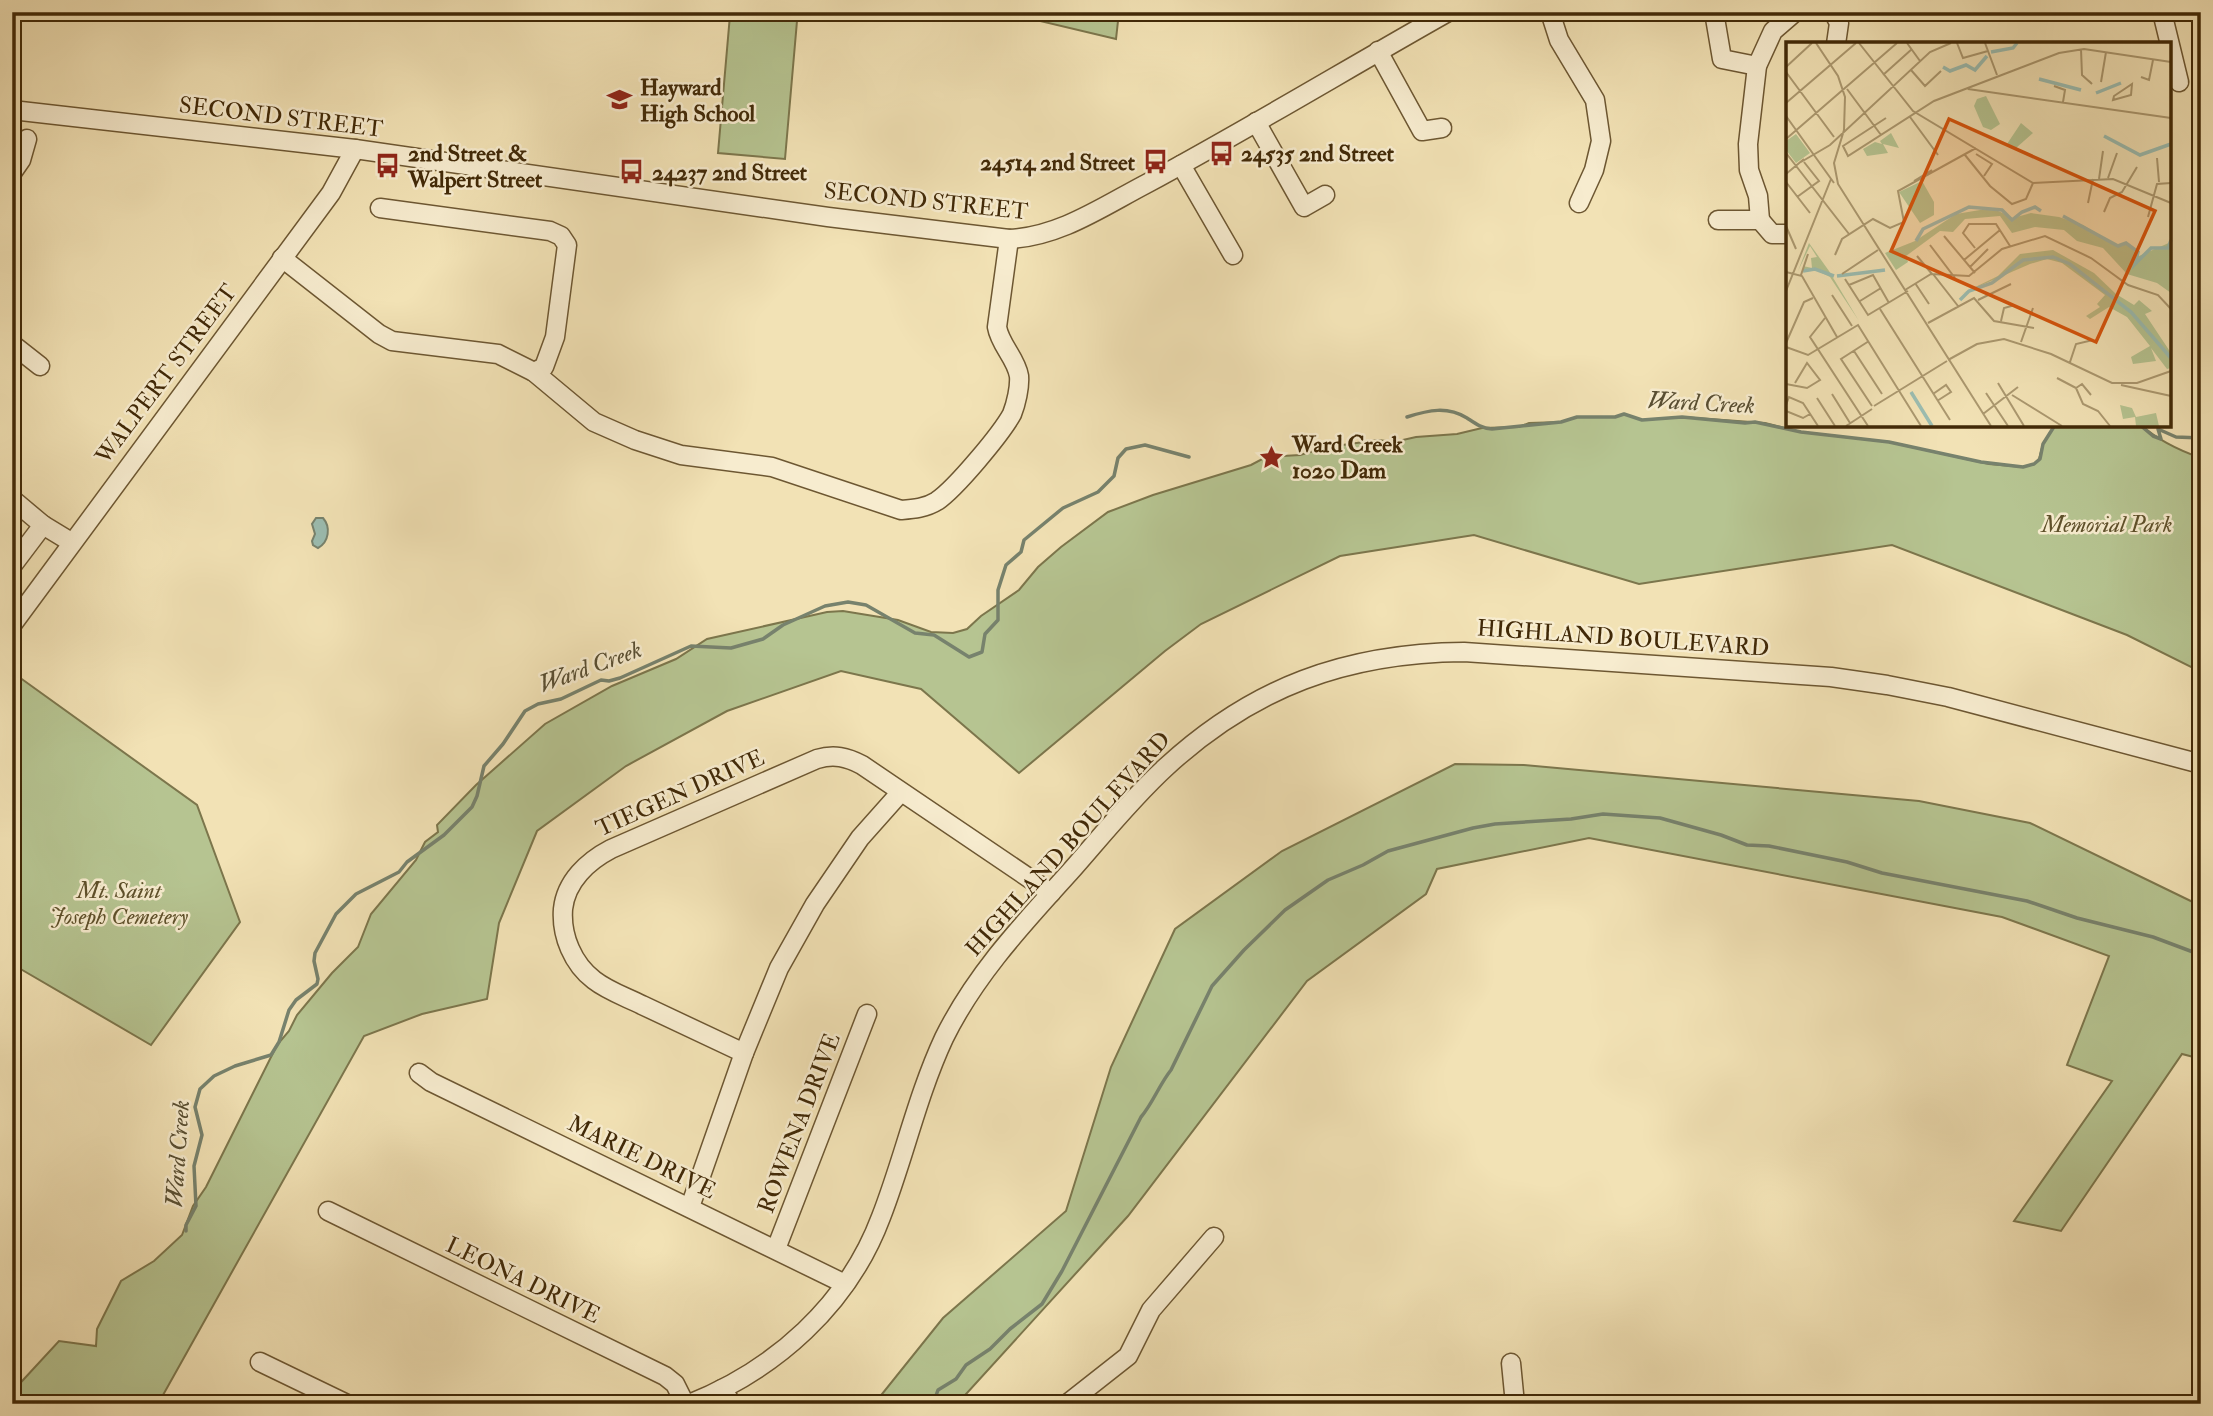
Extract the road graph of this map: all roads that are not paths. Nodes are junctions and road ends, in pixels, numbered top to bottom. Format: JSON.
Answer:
{"nodes":[{"id":1,"x":1448,"y":12,"type":"edge"},
{"id":2,"x":1550,"y":12,"type":"edge"},
{"id":3,"x":1714,"y":12,"type":"edge"},
{"id":4,"x":1795,"y":12,"type":"edge"},
{"id":5,"x":1833,"y":12,"type":"edge"},
{"id":6,"x":2162,"y":12,"type":"edge"},
{"id":7,"x":1836,"y":42,"type":"edge"},
{"id":8,"x":2169,"y":42,"type":"edge"},
{"id":9,"x":2171,"y":49,"type":"edge"},
{"id":10,"x":1378,"y":51,"type":"junction"},
{"id":11,"x":1757,"y":66,"type":"junction"},
{"id":12,"x":2179,"y":82,"type":"dead end"},
{"id":13,"x":12,"y":110,"type":"edge"},
{"id":14,"x":1256,"y":122,"type":"junction"},
{"id":15,"x":1442,"y":128,"type":"dead end"},
{"id":16,"x":27,"y":139,"type":"dead end"},
{"id":17,"x":355,"y":149,"type":"junction"},
{"id":18,"x":1181,"y":165,"type":"junction"},
{"id":19,"x":12,"y":173,"type":"edge"},
{"id":20,"x":1325,"y":195,"type":"dead end"},
{"id":21,"x":1579,"y":203,"type":"dead end"},
{"id":22,"x":380,"y":208,"type":"dead end"},
{"id":23,"x":1718,"y":220,"type":"dead end"},
{"id":24,"x":1760,"y":220,"type":"junction"},
{"id":25,"x":1786,"y":234,"type":"edge"},
{"id":26,"x":1009,"y":239,"type":"junction"},
{"id":27,"x":1233,"y":255,"type":"dead end"},
{"id":28,"x":282,"y":258,"type":"junction"},
{"id":29,"x":12,"y":344,"type":"edge"},
{"id":30,"x":40,"y":366,"type":"dead end"},
{"id":31,"x":534,"y":372,"type":"junction"},
{"id":32,"x":12,"y":499,"type":"edge"},
{"id":33,"x":43,"y":525,"type":"junction"},
{"id":34,"x":71,"y":542,"type":"junction"},
{"id":35,"x":12,"y":566,"type":"edge"},
{"id":36,"x":12,"y":625,"type":"edge"},
{"id":37,"x":2201,"y":764,"type":"edge"},
{"id":38,"x":900,"y":793,"type":"junction"},
{"id":39,"x":1051,"y":893,"type":"junction"},
{"id":40,"x":867,"y":1014,"type":"dead end"},
{"id":41,"x":744,"y":1053,"type":"junction"},
{"id":42,"x":419,"y":1073,"type":"dead end"},
{"id":43,"x":690,"y":1207,"type":"junction"},
{"id":44,"x":328,"y":1211,"type":"dead end"},
{"id":45,"x":1214,"y":1237,"type":"dead end"},
{"id":46,"x":776,"y":1249,"type":"junction"},
{"id":47,"x":845,"y":1284,"type":"junction"},
{"id":48,"x":260,"y":1362,"type":"dead end"},
{"id":49,"x":1511,"y":1363,"type":"dead end"},
{"id":50,"x":727,"y":1396,"type":"edge"},
{"id":51,"x":347,"y":1404,"type":"edge"},
{"id":52,"x":687,"y":1404,"type":"edge"},
{"id":53,"x":1067,"y":1404,"type":"edge"},
{"id":54,"x":1515,"y":1404,"type":"edge"}],
"edges":[{"from":1,"to":10,"type":"street","name":"SECOND STREET"},
{"from":2,"to":21,"type":"street"},
{"from":3,"to":11,"type":"street"},
{"from":4,"to":11,"type":"street"},
{"from":5,"to":7,"type":"street"},
{"from":6,"to":8,"type":"street"},
{"from":9,"to":12,"type":"street"},
{"from":10,"to":14,"type":"street","name":"SECOND STREET"},
{"from":10,"to":15,"type":"street"},
{"from":11,"to":24,"type":"street"},
{"from":13,"to":17,"type":"street","name":"SECOND STREET"},
{"from":14,"to":18,"type":"street","name":"SECOND STREET"},
{"from":14,"to":20,"type":"street"},
{"from":16,"to":19,"type":"street"},
{"from":17,"to":26,"type":"street","name":"SECOND STREET"},
{"from":17,"to":28,"type":"street","name":"WALPERT STREET"},
{"from":18,"to":26,"type":"street","name":"SECOND STREET"},
{"from":18,"to":27,"type":"street"},
{"from":22,"to":31,"type":"street"},
{"from":23,"to":24,"type":"street"},
{"from":24,"to":25,"type":"street"},
{"from":26,"to":31,"type":"street"},
{"from":28,"to":31,"type":"street"},
{"from":28,"to":34,"type":"street","name":"WALPERT STREET"},
{"from":29,"to":30,"type":"street"},
{"from":32,"to":33,"type":"street"},
{"from":33,"to":34,"type":"street"},
{"from":33,"to":35,"type":"street"},
{"from":34,"to":36,"type":"street","name":"WALPERT STREET"},
{"from":37,"to":39,"type":"street","name":"HIGHLAND BOULEVARD"},
{"from":38,"to":39,"type":"street","name":"TIEGEN DRIVE"},
{"from":38,"to":41,"type":"street"},
{"from":38,"to":41,"type":"street","name":"TIEGEN DRIVE"},
{"from":39,"to":47,"type":"street","name":"HIGHLAND BOULEVARD"},
{"from":40,"to":46,"type":"street","name":"ROWENA DRIVE"},
{"from":41,"to":43,"type":"street"},
{"from":42,"to":43,"type":"street","name":"MARIE DRIVE"},
{"from":43,"to":46,"type":"street","name":"MARIE DRIVE"},
{"from":44,"to":52,"type":"street","name":"LEONA DRIVE"},
{"from":45,"to":53,"type":"street"},
{"from":46,"to":47,"type":"street","name":"MARIE DRIVE"},
{"from":47,"to":50,"type":"street","name":"HIGHLAND BOULEVARD"},
{"from":48,"to":51,"type":"street"},
{"from":49,"to":54,"type":"street"},
{"from":50,"to":52,"type":"street","name":"HIGHLAND BOULEVARD"}]}
